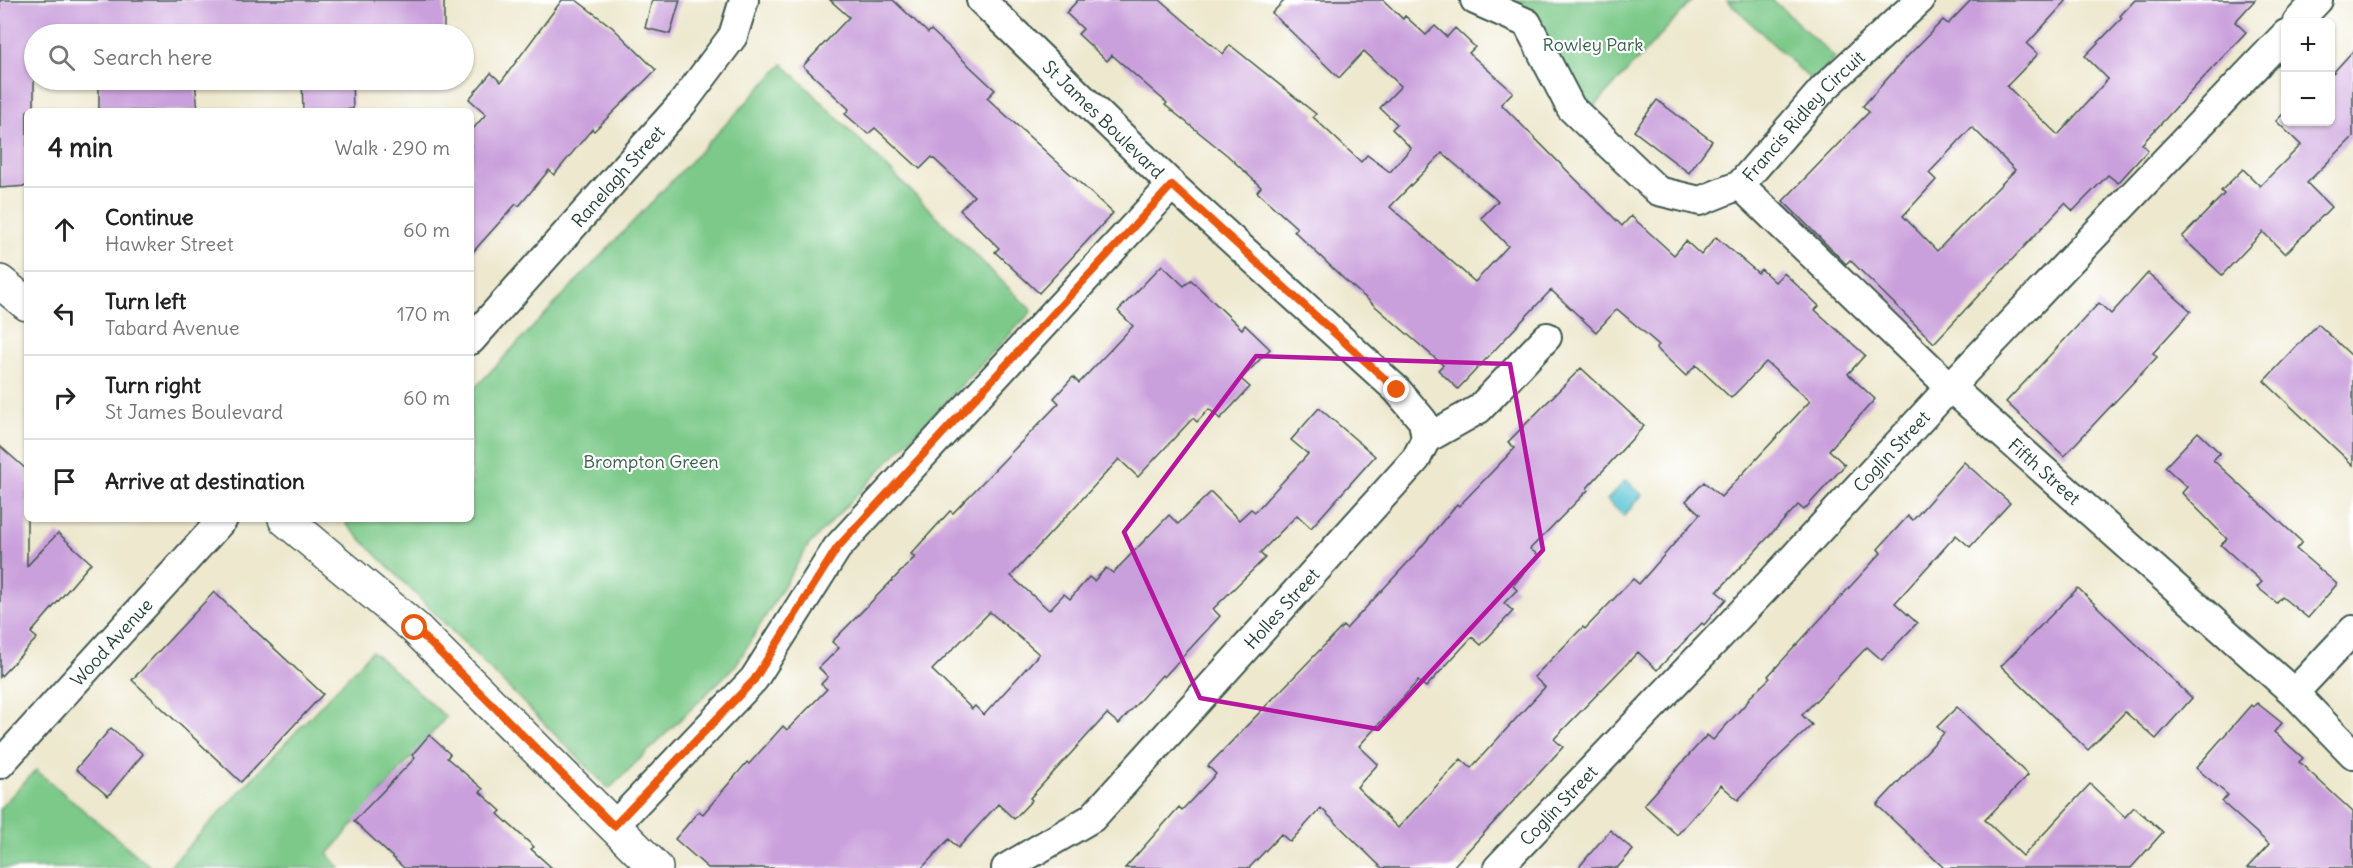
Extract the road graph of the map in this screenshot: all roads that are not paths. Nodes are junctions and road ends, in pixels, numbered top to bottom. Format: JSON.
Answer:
{"nodes":[{"id":1,"x":744,"y":0,"type":"edge"},
{"id":2,"x":981,"y":0,"type":"edge"},
{"id":3,"x":1475,"y":0,"type":"edge"},
{"id":4,"x":1920,"y":0,"type":"edge"},
{"id":5,"x":2318,"y":0,"type":"edge"},
{"id":6,"x":2301,"y":18,"type":"edge"},
{"id":7,"x":2281,"y":39,"type":"edge"},
{"id":8,"x":1172,"y":185,"type":"junction"},
{"id":9,"x":1740,"y":185,"type":"junction"},
{"id":10,"x":0,"y":282,"type":"edge"},
{"id":11,"x":24,"y":302,"type":"edge"},
{"id":12,"x":474,"y":337,"type":"edge"},
{"id":13,"x":1547,"y":337,"type":"dead end"},
{"id":14,"x":1950,"y":387,"type":"junction"},
{"id":15,"x":1426,"y":439,"type":"junction"},
{"id":16,"x":220,"y":522,"type":"edge"},
{"id":17,"x":289,"y":522,"type":"edge"},
{"id":18,"x":2353,"y":630,"type":"edge"},
{"id":19,"x":2294,"y":693,"type":"junction"},
{"id":20,"x":2353,"y":754,"type":"edge"},
{"id":21,"x":0,"y":764,"type":"edge"},
{"id":22,"x":614,"y":826,"type":"junction"},
{"id":23,"x":656,"y":868,"type":"edge"},
{"id":24,"x":1006,"y":868,"type":"edge"},
{"id":25,"x":1498,"y":868,"type":"edge"}],
"edges":[{"from":1,"to":12,"type":"street","name":"Ranelagh Street"},
{"from":2,"to":8,"type":"street","name":"St James Boulevard"},
{"from":3,"to":9,"type":"street","name":"Francis Ridley Circuit"},
{"from":4,"to":9,"type":"street","name":"Francis Ridley Circuit"},
{"from":5,"to":6,"type":"street"},
{"from":7,"to":14,"type":"street","name":"Coglin Street"},
{"from":8,"to":15,"type":"street","name":"St James Boulevard"},
{"from":8,"to":22,"type":"street"},
{"from":9,"to":14,"type":"street","name":"Fifth Street"},
{"from":10,"to":11,"type":"street"},
{"from":13,"to":15,"type":"street","name":"Holles Street"},
{"from":14,"to":19,"type":"street","name":"Fifth Street"},
{"from":14,"to":25,"type":"street","name":"Coglin Street"},
{"from":15,"to":24,"type":"street","name":"Holles Street"},
{"from":16,"to":21,"type":"street","name":"Wood Avenue"},
{"from":17,"to":22,"type":"street"},
{"from":18,"to":19,"type":"street"},
{"from":19,"to":20,"type":"street","name":"Fifth Street"},
{"from":22,"to":23,"type":"street"}]}
